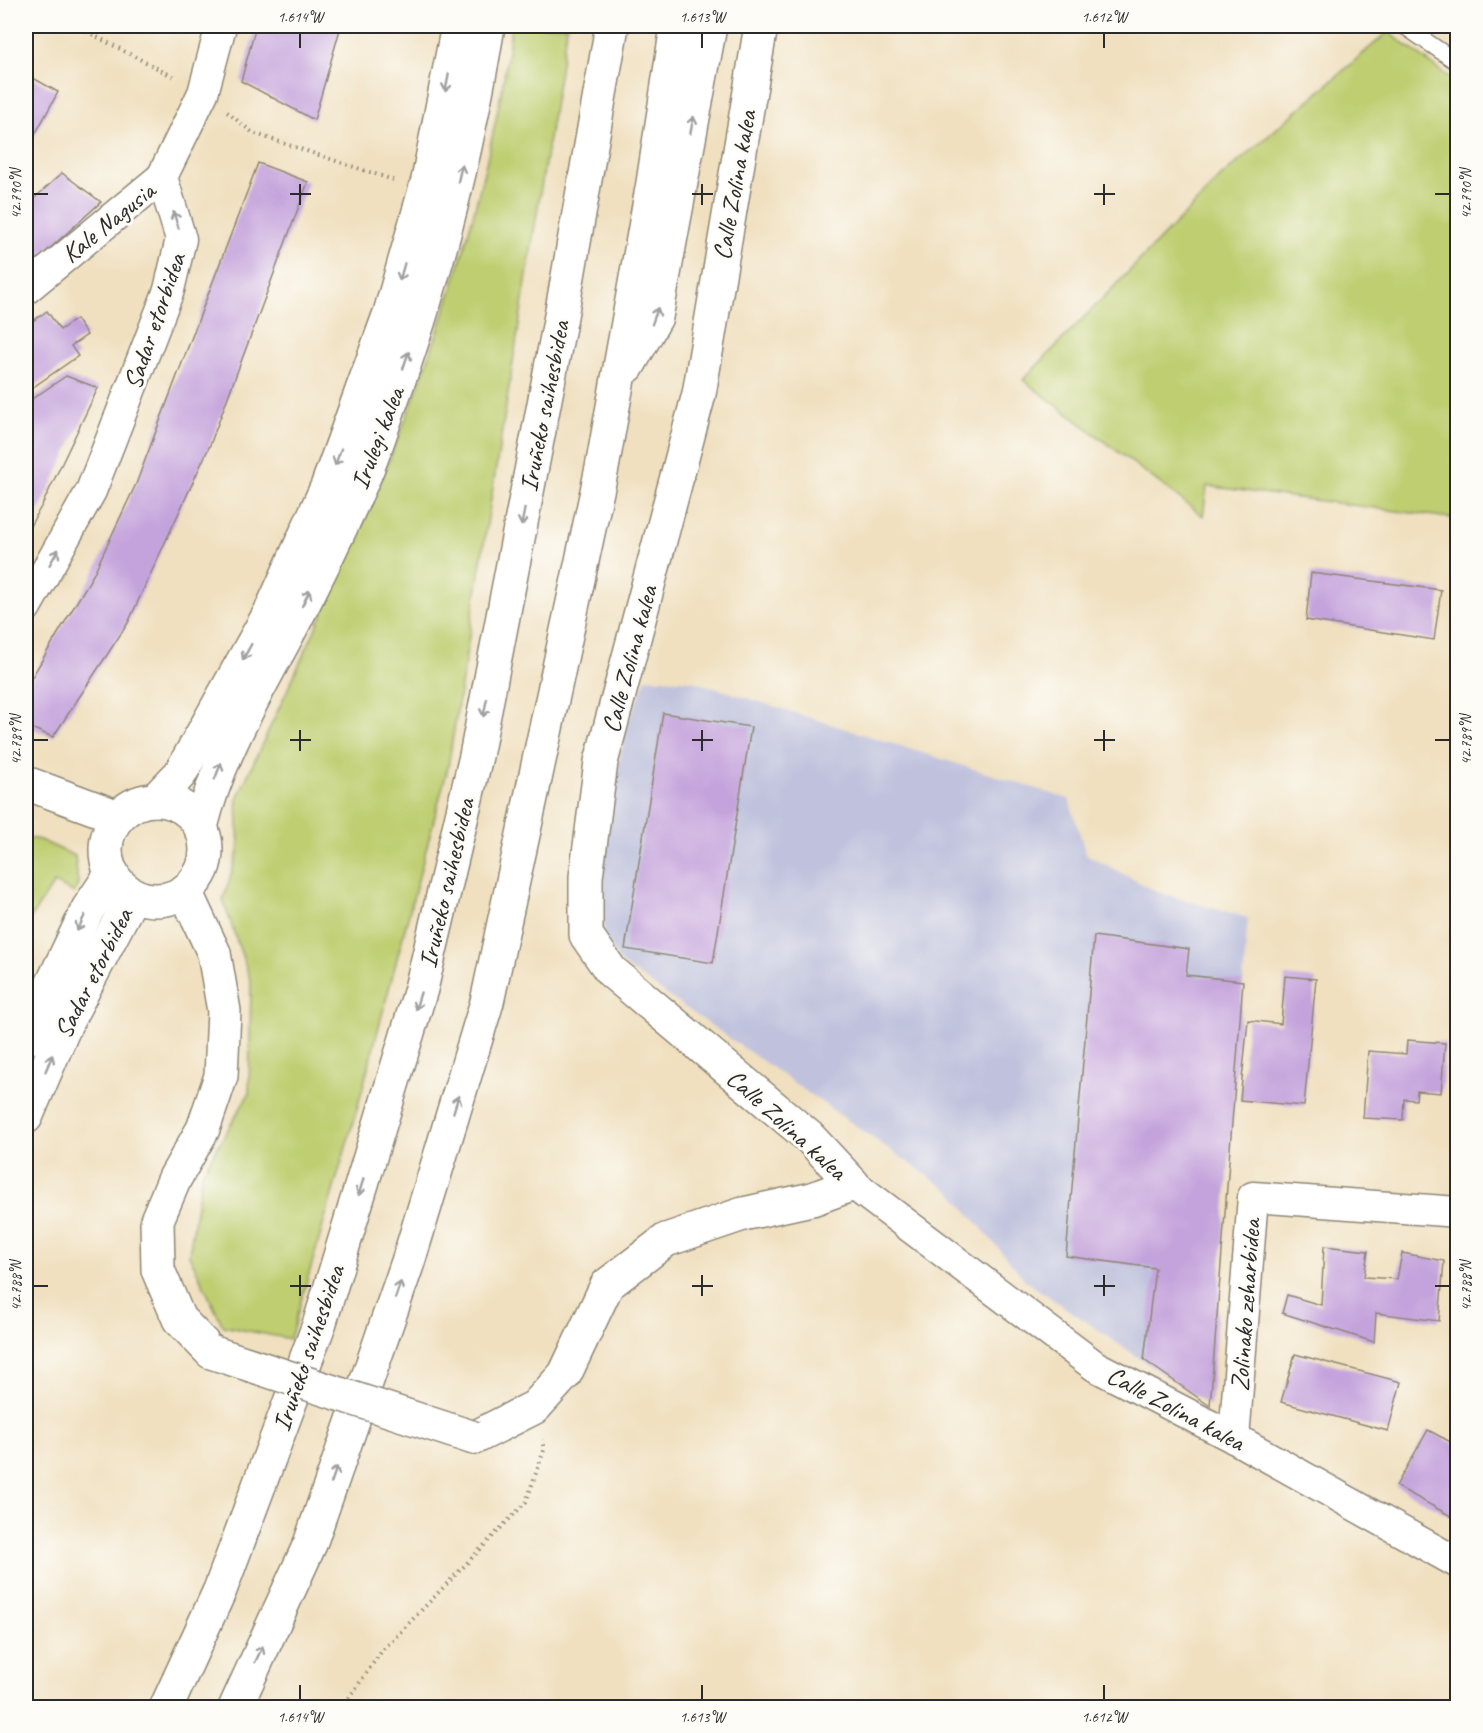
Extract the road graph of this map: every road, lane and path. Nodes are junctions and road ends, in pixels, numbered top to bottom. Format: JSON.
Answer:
{"nodes":[{"id":1,"x":76,"y":26,"type":"edge"},
{"id":2,"x":221,"y":26,"type":"edge"},
{"id":3,"x":458,"y":26,"type":"edge"},
{"id":4,"x":488,"y":26,"type":"edge"},
{"id":5,"x":590,"y":26,"type":"edge"},
{"id":6,"x":612,"y":26,"type":"edge"},
{"id":7,"x":676,"y":26,"type":"edge"},
{"id":8,"x":710,"y":26,"type":"edge"},
{"id":9,"x":760,"y":26,"type":"edge"},
{"id":10,"x":1404,"y":26,"type":"edge"},
{"id":11,"x":1458,"y":63,"type":"edge"},
{"id":12,"x":203,"y":93,"type":"junction"},
{"id":13,"x":162,"y":177,"type":"junction"},
{"id":14,"x":425,"y":190,"type":"junction"},
{"id":15,"x":26,"y":289,"type":"edge"},
{"id":16,"x":561,"y":316,"type":"junction"},
{"id":17,"x":617,"y":385,"type":"junction"},
{"id":18,"x":26,"y":608,"type":"edge"},
{"id":19,"x":26,"y":783,"type":"edge"},
{"id":20,"x":155,"y":800,"type":"junction"},
{"id":21,"x":118,"y":818,"type":"junction"},
{"id":22,"x":201,"y":827,"type":"junction"},
{"id":23,"x":122,"y":884,"type":"junction"},
{"id":24,"x":185,"y":891,"type":"junction"},
{"id":25,"x":26,"y":1039,"type":"edge"},
{"id":26,"x":26,"y":1117,"type":"edge"},
{"id":27,"x":853,"y":1184,"type":"junction"},
{"id":28,"x":1458,"y":1212,"type":"edge"},
{"id":29,"x":535,"y":1407,"type":"junction"},
{"id":30,"x":1234,"y":1438,"type":"junction"},
{"id":31,"x":1458,"y":1563,"type":"edge"},
{"id":32,"x":166,"y":1707,"type":"edge"},
{"id":33,"x":235,"y":1707,"type":"edge"},
{"id":34,"x":342,"y":1707,"type":"edge"}],
"edges":[{"from":1,"to":12,"type":"path"},
{"from":2,"to":12,"type":"street"},
{"from":3,"to":14,"type":"main road","name":"Irulegi kalea","one_way":true},
{"from":22,"to":4,"type":"main road","name":"Irulegi kalea","one_way":true},
{"from":5,"to":16,"type":"main road"},
{"from":6,"to":16,"type":"main road","name":"Iruñeko saihesbidea"},
{"from":7,"to":17,"type":"main road"},
{"from":17,"to":8,"type":"main road","one_way":true},
{"from":9,"to":27,"type":"main road","name":"Calle Zolina kalea"},
{"from":10,"to":11,"type":"lane"},
{"from":12,"to":13,"type":"street"},
{"from":12,"to":14,"type":"path"},
{"from":13,"to":15,"type":"street","name":"Kale Nagusia"},
{"from":18,"to":13,"type":"street","name":"Sadar etorbidea","one_way":true},
{"from":14,"to":20,"type":"main road","name":"Irulegi kalea","one_way":true},
{"from":16,"to":32,"type":"main road","name":"Iruñeko saihesbidea","one_way":true},
{"from":33,"to":17,"type":"main road","one_way":true},
{"from":19,"to":21,"type":"main road"},
{"from":20,"to":21,"type":"main road"},
{"from":20,"to":22,"type":"main road"},
{"from":21,"to":23,"type":"main road"},
{"from":22,"to":24,"type":"main road"},
{"from":23,"to":24,"type":"main road"},
{"from":23,"to":25,"type":"main road","name":"Sadar etorbidea","one_way":true},
{"from":26,"to":23,"type":"main road","name":"Sadar etorbidea","one_way":true},
{"from":24,"to":29,"type":"main road","name":"Calle Zolina kalea","bridge":true},
{"from":27,"to":29,"type":"main road","name":"Calle Zolina kalea"},
{"from":27,"to":30,"type":"street","name":"Calle Zolina kalea"},
{"from":28,"to":30,"type":"street","name":"Zolinako zeharbidea"},
{"from":29,"to":34,"type":"path"},
{"from":30,"to":31,"type":"street","name":"Calle Zolina kalea"}]}
